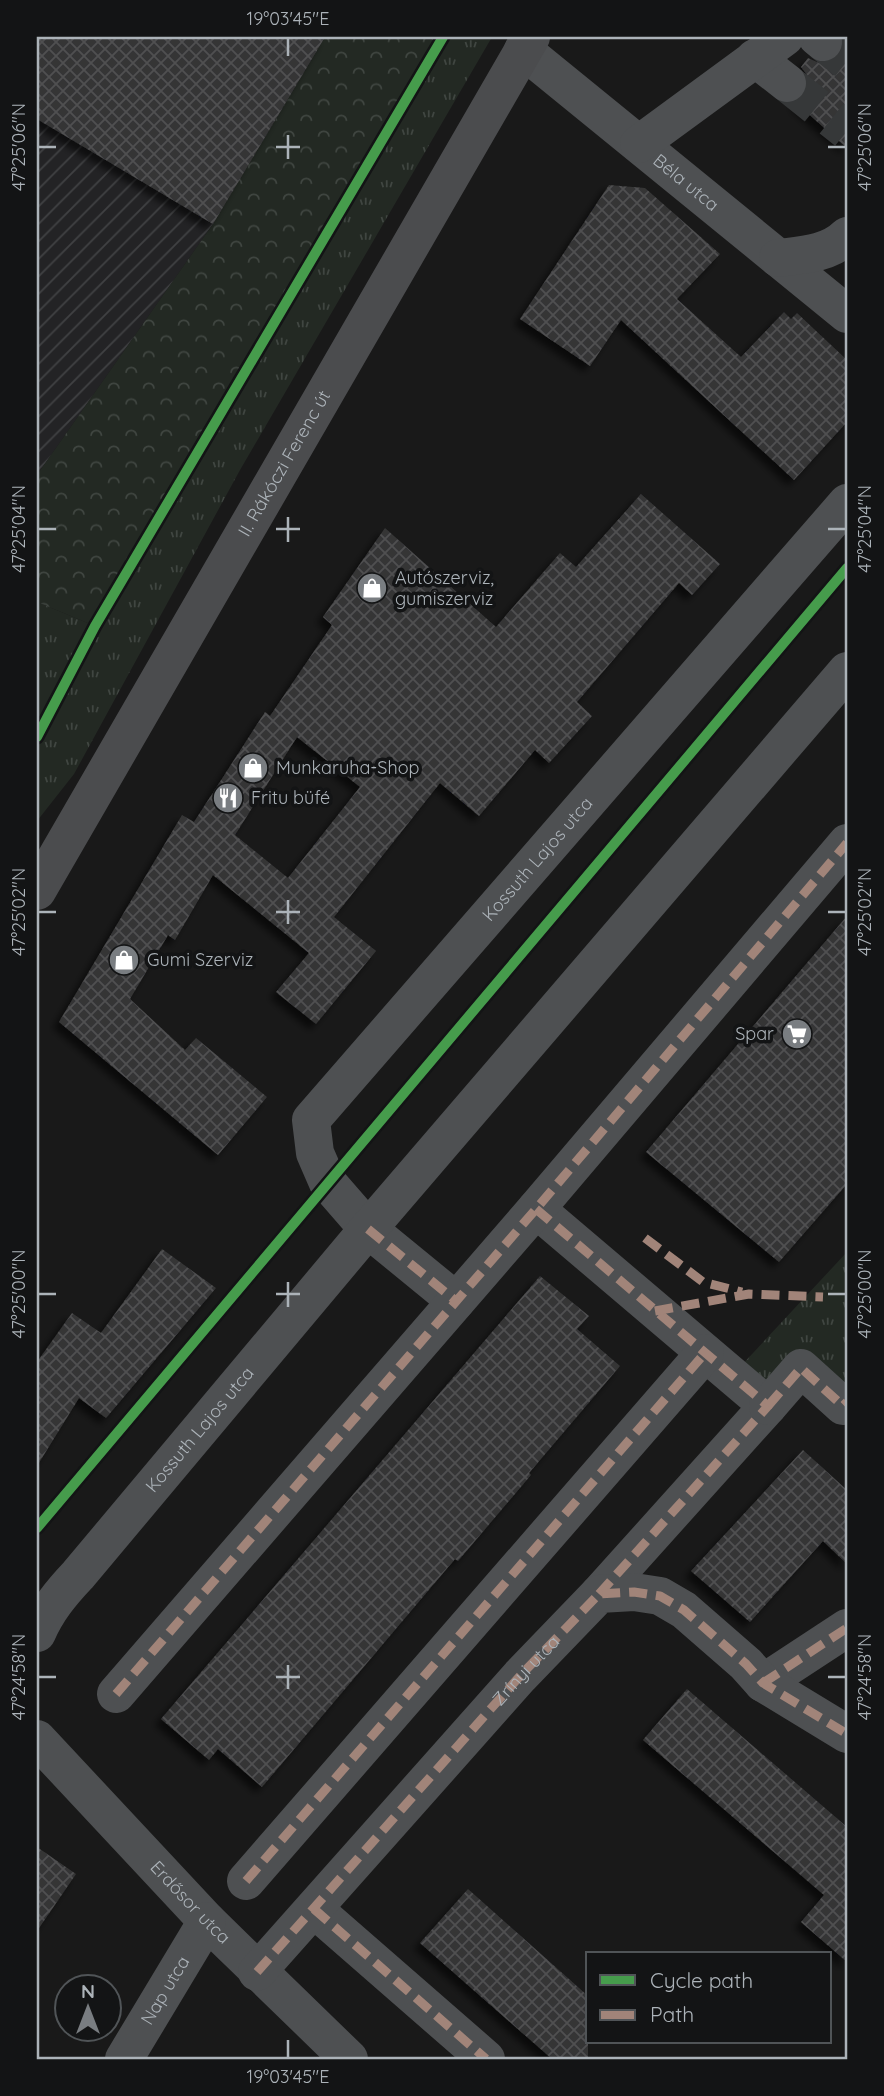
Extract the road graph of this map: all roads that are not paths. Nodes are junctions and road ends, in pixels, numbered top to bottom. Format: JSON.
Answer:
{"nodes":[{"id":1,"x":527,"y":43,"type":"edge"},
{"id":2,"x":770,"y":47,"type":"edge"},
{"id":3,"x":787,"y":83,"type":"tunnel mouth"},
{"id":4,"x":639,"y":144,"type":"junction"},
{"id":5,"x":847,"y":236,"type":"edge"},
{"id":6,"x":778,"y":258,"type":"junction"},
{"id":7,"x":847,"y":314,"type":"edge"},
{"id":8,"x":847,"y":503,"type":"edge"},
{"id":9,"x":847,"y":671,"type":"edge"},
{"id":10,"x":847,"y":843,"type":"edge"},
{"id":11,"x":37,"y":891,"type":"edge"},
{"id":12,"x":536,"y":1209,"type":"junction"},
{"id":13,"x":368,"y":1230,"type":"junction"},
{"id":14,"x":456,"y":1301,"type":"junction"},
{"id":15,"x":705,"y":1353,"type":"junction"},
{"id":16,"x":847,"y":1402,"type":"edge"},
{"id":17,"x":768,"y":1406,"type":"junction"},
{"id":18,"x":78,"y":1575,"type":"junction"},
{"id":19,"x":599,"y":1594,"type":"junction"},
{"id":20,"x":37,"y":1600,"type":"edge"},
{"id":21,"x":847,"y":1628,"type":"edge"},
{"id":22,"x":37,"y":1633,"type":"edge"},
{"id":23,"x":763,"y":1683,"type":"junction"},
{"id":24,"x":116,"y":1694,"type":"dead end"},
{"id":25,"x":847,"y":1734,"type":"edge"},
{"id":26,"x":39,"y":1739,"type":"edge"},
{"id":27,"x":246,"y":1881,"type":"dead end"},
{"id":28,"x":314,"y":1909,"type":"junction"},
{"id":29,"x":207,"y":1921,"type":"junction"},
{"id":30,"x":257,"y":1972,"type":"junction"},
{"id":31,"x":124,"y":2059,"type":"edge"},
{"id":32,"x":349,"y":2059,"type":"edge"},
{"id":33,"x":486,"y":2059,"type":"edge"}],
"edges":[{"from":1,"to":4,"type":"street","name":"Béla utca"},
{"from":1,"to":11,"type":"main road","name":"II. Rákóczi Ferenc út"},
{"from":2,"to":3,"type":"street"},
{"from":2,"to":4,"type":"street"},
{"from":4,"to":6,"type":"street","name":"Béla utca"},
{"from":5,"to":6,"type":"street"},
{"from":6,"to":7,"type":"street","name":"Béla utca"},
{"from":8,"to":13,"type":"street","name":"Kossuth Lajos utca"},
{"from":9,"to":13,"type":"street","name":"Kossuth Lajos utca"},
{"from":10,"to":12,"type":"street"},
{"from":12,"to":14,"type":"street"},
{"from":12,"to":15,"type":"street"},
{"from":13,"to":14,"type":"street"},
{"from":13,"to":18,"type":"street","name":"Kossuth Lajos utca"},
{"from":14,"to":24,"type":"street"},
{"from":15,"to":17,"type":"street"},
{"from":15,"to":27,"type":"street"},
{"from":16,"to":17,"type":"street","name":"Zrínyi utca"},
{"from":17,"to":19,"type":"street","name":"Zrínyi utca"},
{"from":18,"to":20,"type":"street"},
{"from":18,"to":22,"type":"street","name":"Kossuth Lajos utca"},
{"from":19,"to":23,"type":"street"},
{"from":19,"to":28,"type":"street","name":"Zrínyi utca"},
{"from":21,"to":23,"type":"street"},
{"from":23,"to":25,"type":"street"},
{"from":26,"to":29,"type":"street","name":"Erdősor utca"},
{"from":28,"to":30,"type":"street","name":"Zrínyi utca"},
{"from":28,"to":33,"type":"street"},
{"from":29,"to":30,"type":"street","name":"Erdősor utca"},
{"from":29,"to":31,"type":"street","name":"Nap utca"},
{"from":30,"to":32,"type":"street","name":"Erdősor utca"}]}
